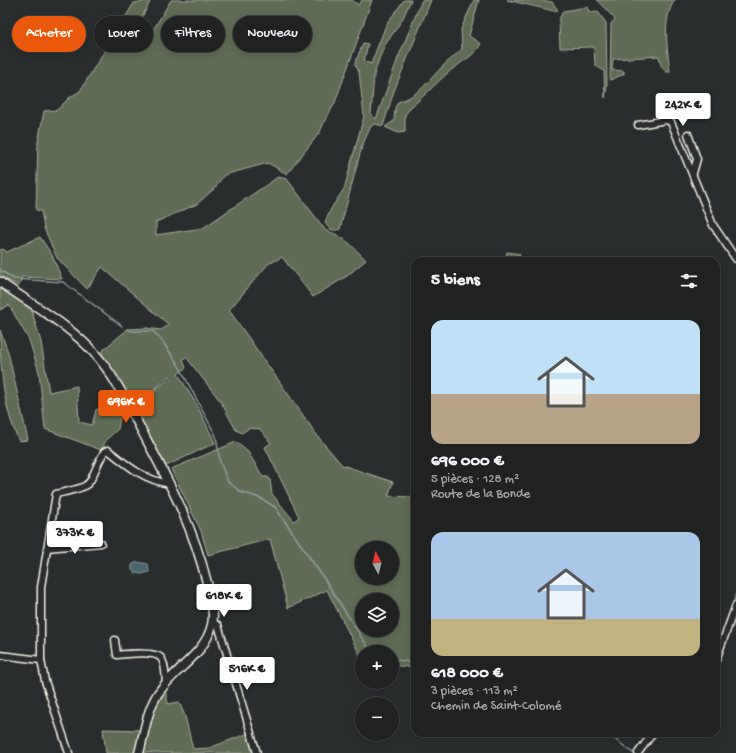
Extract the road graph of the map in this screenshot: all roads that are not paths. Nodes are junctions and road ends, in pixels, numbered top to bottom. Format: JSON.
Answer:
{"nodes":[{"id":1,"x":638,"y":125,"type":"dead end"},
{"id":2,"x":688,"y":134,"type":"dead end"},
{"id":3,"x":693,"y":173,"type":"junction"},
{"id":4,"x":736,"y":259,"type":"edge"},
{"id":5,"x":0,"y":282,"type":"edge"},
{"id":6,"x":170,"y":484,"type":"junction"},
{"id":7,"x":101,"y":543,"type":"dead end"},
{"id":8,"x":46,"y":548,"type":"junction"},
{"id":9,"x":736,"y":605,"type":"edge"},
{"id":10,"x":212,"y":624,"type":"junction"},
{"id":11,"x":220,"y":633,"type":"junction"},
{"id":12,"x":209,"y":634,"type":"junction"},
{"id":13,"x":115,"y":640,"type":"dead end"},
{"id":14,"x":720,"y":649,"type":"edge"},
{"id":15,"x":0,"y":655,"type":"edge"},
{"id":16,"x":41,"y":660,"type":"junction"},
{"id":17,"x":166,"y":683,"type":"junction"},
{"id":18,"x":650,"y":737,"type":"edge"},
{"id":19,"x":69,"y":753,"type":"edge"},
{"id":20,"x":140,"y":753,"type":"edge"},
{"id":21,"x":257,"y":753,"type":"edge"},
{"id":22,"x":638,"y":753,"type":"edge"}],
"edges":[{"from":1,"to":3,"type":"street"},
{"from":2,"to":3,"type":"street"},
{"from":3,"to":4,"type":"street"},
{"from":5,"to":6,"type":"main road"},
{"from":6,"to":8,"type":"street"},
{"from":6,"to":10,"type":"main road"},
{"from":7,"to":8,"type":"street"},
{"from":8,"to":16,"type":"street"},
{"from":9,"to":14,"type":"street"},
{"from":10,"to":11,"type":"street"},
{"from":10,"to":12,"type":"main road"},
{"from":11,"to":12,"type":"street"},
{"from":11,"to":21,"type":"street"},
{"from":12,"to":17,"type":"main road"},
{"from":13,"to":17,"type":"street"},
{"from":15,"to":16,"type":"street"},
{"from":16,"to":19,"type":"street"},
{"from":17,"to":20,"type":"main road"},
{"from":18,"to":22,"type":"street"}]}
